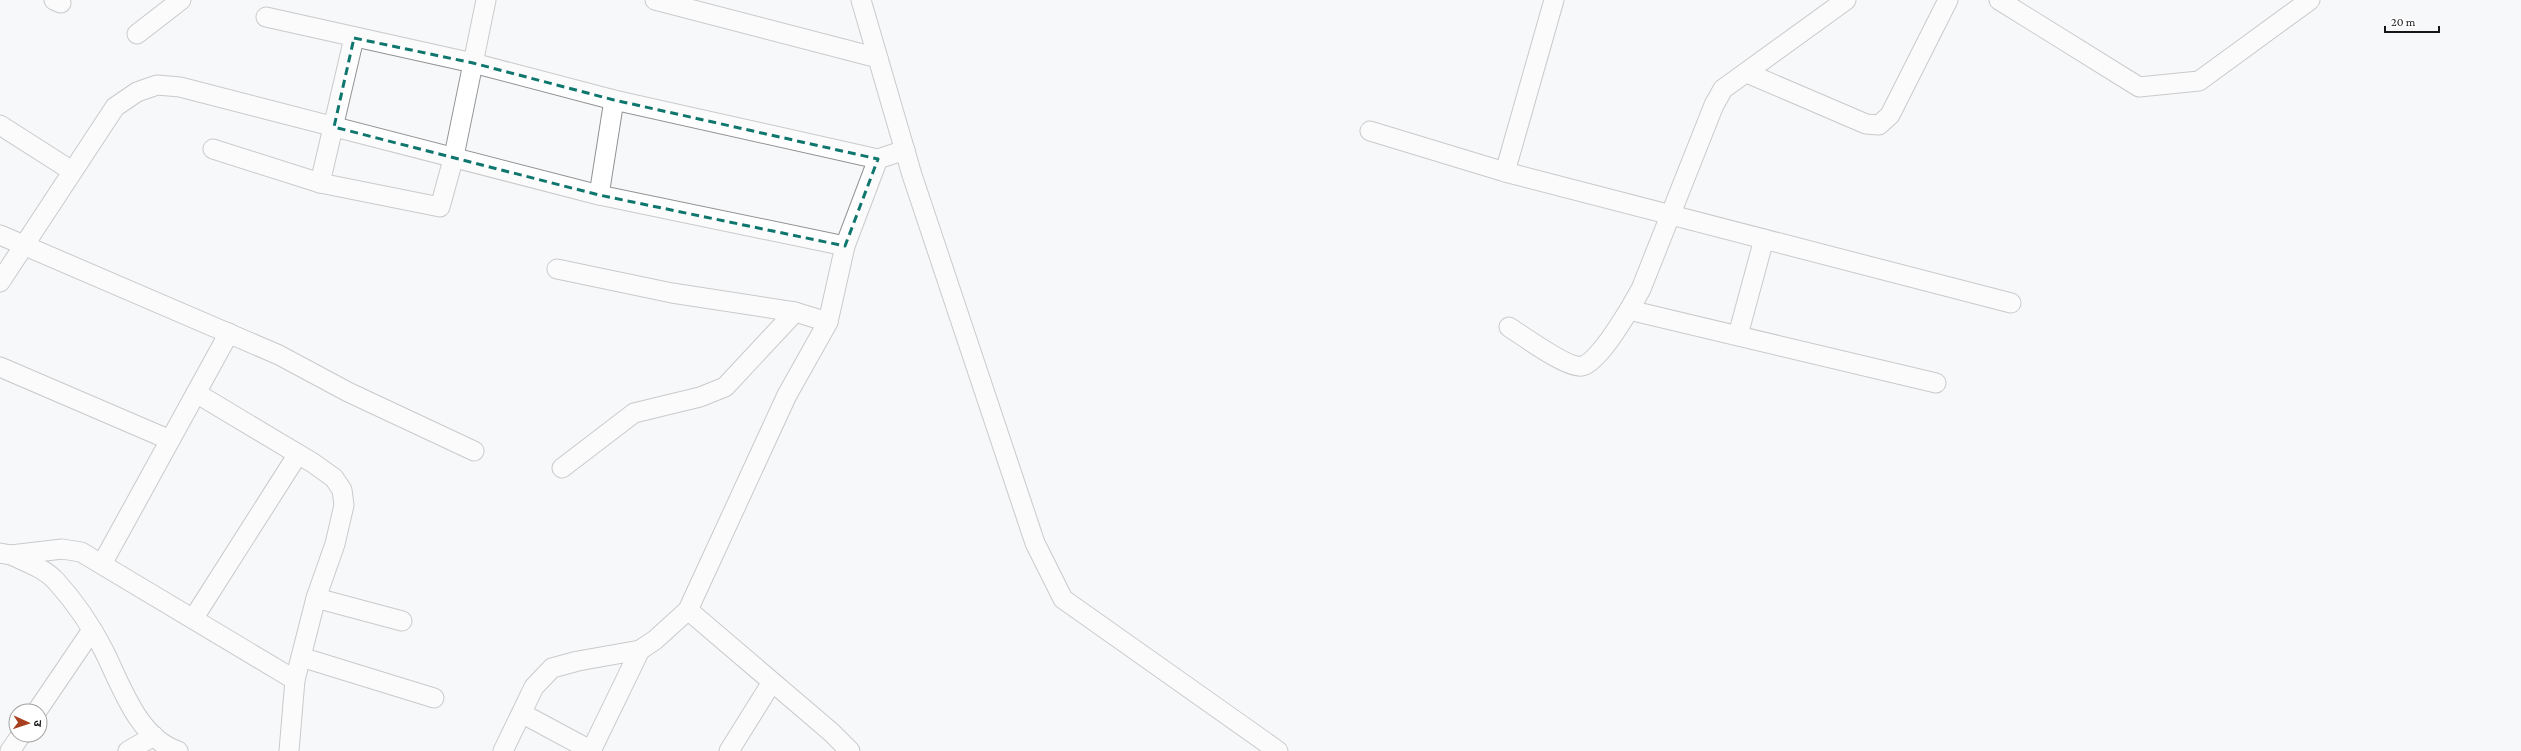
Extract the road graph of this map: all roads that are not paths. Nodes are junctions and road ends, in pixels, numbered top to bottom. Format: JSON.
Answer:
{"nodes":[{"id":1,"x":181,"y":0,"type":"edge"},
{"id":2,"x":486,"y":0,"type":"edge"},
{"id":3,"x":655,"y":0,"type":"edge"},
{"id":4,"x":861,"y":0,"type":"edge"},
{"id":5,"x":1554,"y":0,"type":"edge"},
{"id":6,"x":1846,"y":0,"type":"edge"},
{"id":7,"x":1948,"y":0,"type":"edge"},
{"id":8,"x":1999,"y":0,"type":"edge"},
{"id":9,"x":2310,"y":0,"type":"edge"},
{"id":10,"x":266,"y":17,"type":"dead end"},
{"id":11,"x":137,"y":34,"type":"dead end"},
{"id":12,"x":354,"y":38,"type":"junction"},
{"id":13,"x":878,"y":58,"type":"junction"},
{"id":14,"x":473,"y":63,"type":"junction"},
{"id":15,"x":1747,"y":73,"type":"junction"},
{"id":16,"x":614,"y":100,"type":"junction"},
{"id":17,"x":0,"y":125,"type":"edge"},
{"id":18,"x":334,"y":128,"type":"junction"},
{"id":19,"x":1370,"y":131,"type":"dead end"},
{"id":20,"x":213,"y":149,"type":"dead end"},
{"id":21,"x":905,"y":150,"type":"junction"},
{"id":22,"x":454,"y":156,"type":"junction"},
{"id":23,"x":878,"y":159,"type":"junction"},
{"id":24,"x":72,"y":171,"type":"junction"},
{"id":25,"x":1504,"y":172,"type":"junction"},
{"id":26,"x":320,"y":182,"type":"junction"},
{"id":27,"x":599,"y":195,"type":"junction"},
{"id":28,"x":1672,"y":214,"type":"junction"},
{"id":29,"x":0,"y":235,"type":"edge"},
{"id":30,"x":1764,"y":239,"type":"junction"},
{"id":31,"x":25,"y":245,"type":"junction"},
{"id":32,"x":845,"y":246,"type":"junction"},
{"id":33,"x":556,"y":269,"type":"dead end"},
{"id":34,"x":0,"y":282,"type":"edge"},
{"id":35,"x":2011,"y":303,"type":"dead end"},
{"id":36,"x":1629,"y":310,"type":"junction"},
{"id":37,"x":794,"y":312,"type":"junction"},
{"id":38,"x":828,"y":322,"type":"junction"},
{"id":39,"x":1509,"y":327,"type":"dead end"},
{"id":40,"x":229,"y":334,"type":"junction"},
{"id":41,"x":1738,"y":335,"type":"junction"},
{"id":42,"x":0,"y":367,"type":"edge"},
{"id":43,"x":1936,"y":383,"type":"dead end"},
{"id":44,"x":196,"y":393,"type":"junction"},
{"id":45,"x":170,"y":440,"type":"junction"},
{"id":46,"x":474,"y":451,"type":"dead end"},
{"id":47,"x":298,"y":454,"type":"junction"},
{"id":48,"x":562,"y":468,"type":"dead end"},
{"id":49,"x":5,"y":554,"type":"edge"},
{"id":50,"x":102,"y":564,"type":"junction"},
{"id":51,"x":316,"y":598,"type":"junction"},
{"id":52,"x":688,"y":610,"type":"junction"},
{"id":53,"x":193,"y":619,"type":"junction"},
{"id":54,"x":402,"y":621,"type":"dead end"},
{"id":55,"x":92,"y":630,"type":"junction"},
{"id":56,"x":640,"y":650,"type":"junction"},
{"id":57,"x":301,"y":657,"type":"junction"},
{"id":58,"x":295,"y":680,"type":"junction"},
{"id":59,"x":772,"y":682,"type":"junction"},
{"id":60,"x":434,"y":698,"type":"dead end"},
{"id":61,"x":42,"y":703,"type":"edge"},
{"id":62,"x":523,"y":714,"type":"junction"},
{"id":63,"x":154,"y":736,"type":"junction"},
{"id":64,"x":128,"y":751,"type":"edge"},
{"id":65,"x":178,"y":751,"type":"edge"},
{"id":66,"x":289,"y":751,"type":"edge"},
{"id":67,"x":503,"y":751,"type":"edge"},
{"id":68,"x":592,"y":751,"type":"edge"},
{"id":69,"x":729,"y":751,"type":"edge"},
{"id":70,"x":850,"y":751,"type":"edge"},
{"id":71,"x":1278,"y":751,"type":"edge"}],
"edges":[{"from":1,"to":11,"type":"street"},
{"from":2,"to":14,"type":"street"},
{"from":3,"to":13,"type":"street"},
{"from":4,"to":13,"type":"street"},
{"from":5,"to":25,"type":"street"},
{"from":6,"to":15,"type":"street"},
{"from":7,"to":15,"type":"street"},
{"from":8,"to":9,"type":"street"},
{"from":10,"to":12,"type":"street"},
{"from":12,"to":14,"type":"street"},
{"from":12,"to":18,"type":"street"},
{"from":13,"to":21,"type":"street"},
{"from":14,"to":16,"type":"street"},
{"from":14,"to":22,"type":"street"},
{"from":15,"to":28,"type":"street"},
{"from":16,"to":23,"type":"street"},
{"from":16,"to":27,"type":"street"},
{"from":17,"to":24,"type":"street"},
{"from":18,"to":22,"type":"street"},
{"from":18,"to":24,"type":"street"},
{"from":18,"to":26,"type":"street"},
{"from":19,"to":25,"type":"street"},
{"from":20,"to":26,"type":"street"},
{"from":21,"to":23,"type":"street"},
{"from":21,"to":71,"type":"street"},
{"from":22,"to":26,"type":"street"},
{"from":22,"to":27,"type":"street"},
{"from":23,"to":32,"type":"street"},
{"from":24,"to":31,"type":"street"},
{"from":25,"to":28,"type":"street"},
{"from":27,"to":32,"type":"street"},
{"from":28,"to":30,"type":"street"},
{"from":28,"to":36,"type":"street"},
{"from":29,"to":31,"type":"street"},
{"from":30,"to":35,"type":"street"},
{"from":30,"to":41,"type":"street"},
{"from":31,"to":34,"type":"street"},
{"from":31,"to":40,"type":"street"},
{"from":32,"to":38,"type":"street"},
{"from":33,"to":37,"type":"street"},
{"from":36,"to":39,"type":"street"},
{"from":36,"to":41,"type":"street"},
{"from":37,"to":38,"type":"street"},
{"from":37,"to":48,"type":"street"},
{"from":38,"to":52,"type":"street"},
{"from":40,"to":44,"type":"street"},
{"from":40,"to":46,"type":"street"},
{"from":41,"to":43,"type":"street"},
{"from":42,"to":45,"type":"street"},
{"from":44,"to":45,"type":"street"},
{"from":44,"to":47,"type":"street"},
{"from":45,"to":50,"type":"street"},
{"from":47,"to":51,"type":"street"},
{"from":47,"to":53,"type":"street"},
{"from":49,"to":50,"type":"street"},
{"from":49,"to":55,"type":"street"},
{"from":50,"to":53,"type":"street"},
{"from":51,"to":54,"type":"street"},
{"from":51,"to":57,"type":"street"},
{"from":52,"to":56,"type":"street"},
{"from":52,"to":59,"type":"street"},
{"from":53,"to":58,"type":"street"},
{"from":55,"to":61,"type":"street"},
{"from":55,"to":63,"type":"street"},
{"from":56,"to":62,"type":"street"},
{"from":56,"to":68,"type":"street"},
{"from":57,"to":58,"type":"street"},
{"from":57,"to":60,"type":"street"},
{"from":58,"to":66,"type":"street"},
{"from":59,"to":69,"type":"street"},
{"from":59,"to":70,"type":"street"},
{"from":62,"to":67,"type":"street"},
{"from":62,"to":68,"type":"street"},
{"from":63,"to":64,"type":"street"},
{"from":63,"to":65,"type":"street"}]}
